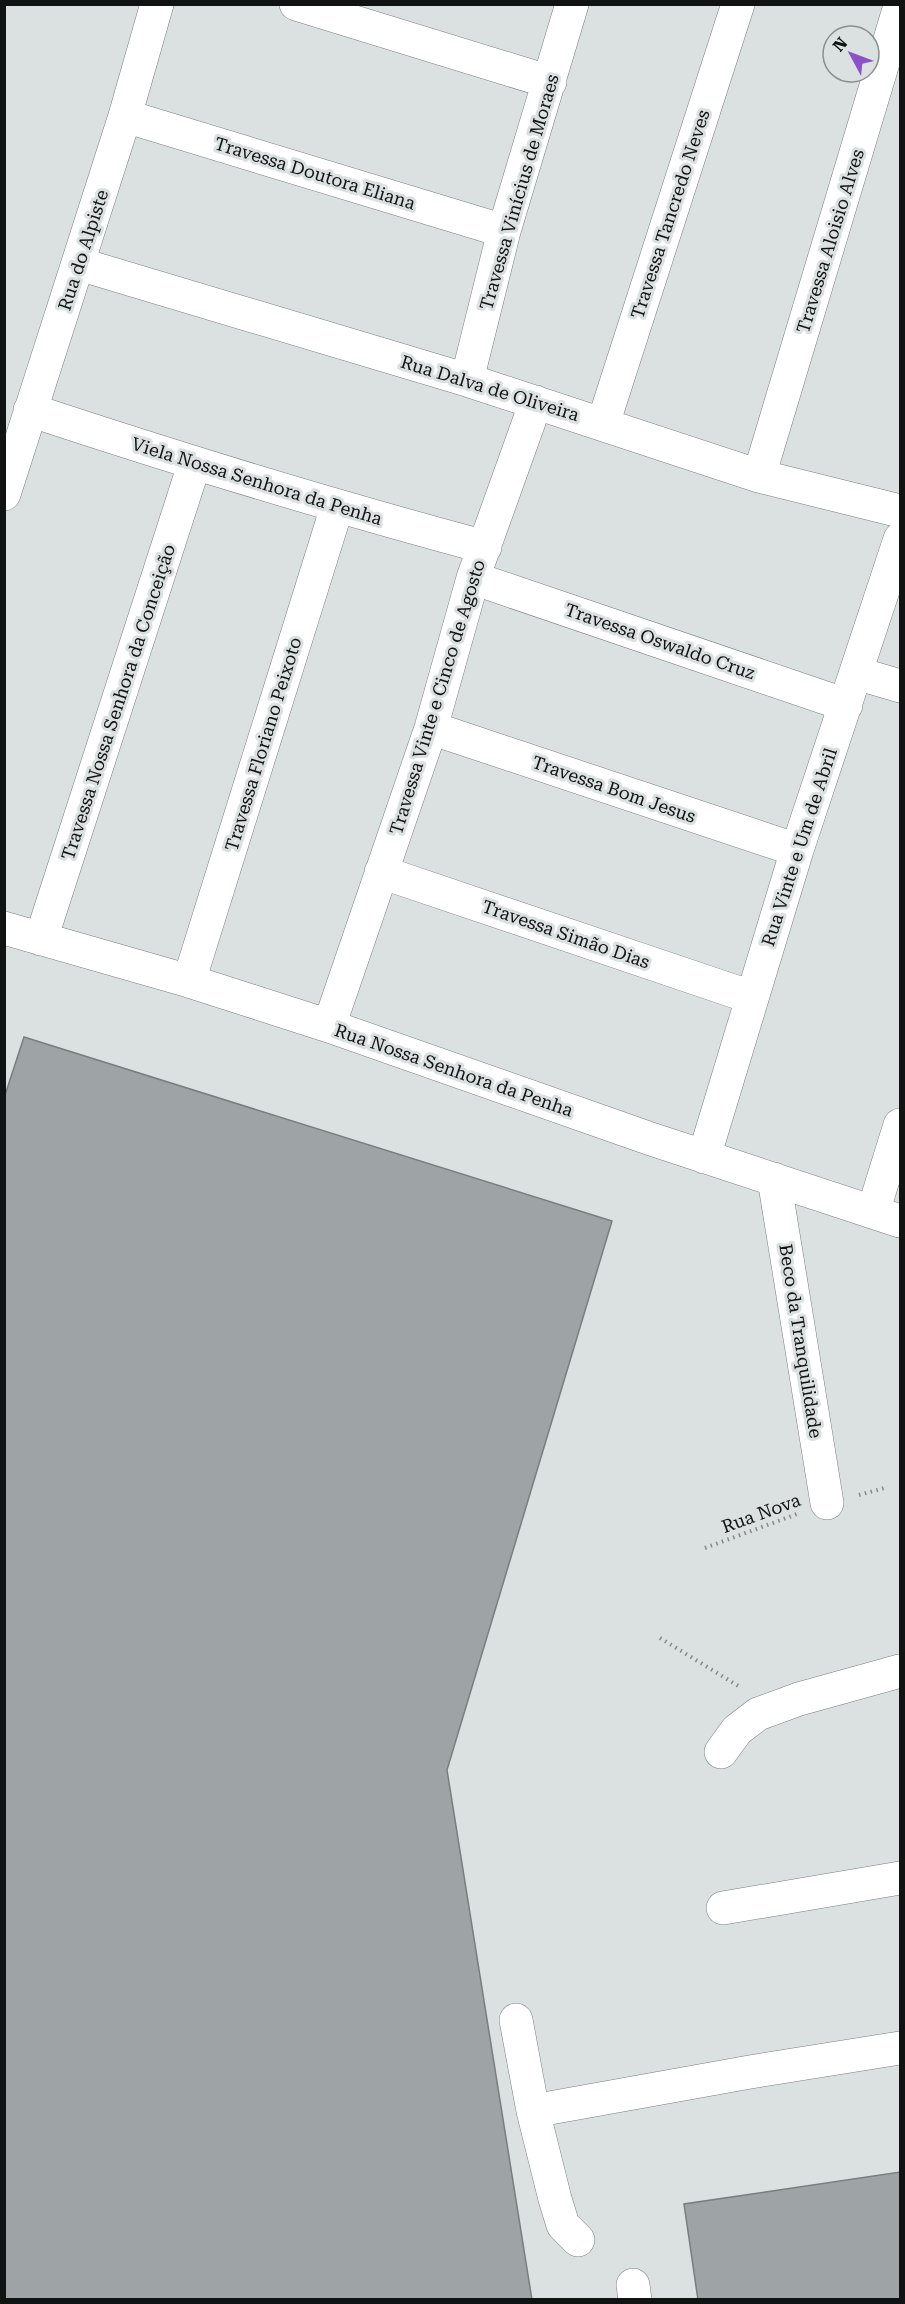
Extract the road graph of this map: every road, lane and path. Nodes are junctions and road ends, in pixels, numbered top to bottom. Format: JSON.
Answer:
{"nodes":[{"id":1,"x":157,"y":4,"type":"edge"},
{"id":2,"x":296,"y":4,"type":"edge"},
{"id":3,"x":572,"y":4,"type":"edge"},
{"id":4,"x":738,"y":4,"type":"edge"},
{"id":5,"x":900,"y":6,"type":"edge"},
{"id":6,"x":550,"y":82,"type":"junction"},
{"id":7,"x":126,"y":116,"type":"junction"},
{"id":8,"x":504,"y":231,"type":"junction"},
{"id":9,"x":79,"y":264,"type":"junction"},
{"id":10,"x":467,"y":380,"type":"junction"},
{"id":11,"x":536,"y":402,"type":"junction"},
{"id":12,"x":30,"y":410,"type":"junction"},
{"id":13,"x":603,"y":424,"type":"junction"},
{"id":14,"x":194,"y":465,"type":"junction"},
{"id":15,"x":759,"y":476,"type":"junction"},
{"id":16,"x":4,"y":494,"type":"edge"},
{"id":17,"x":337,"y":507,"type":"junction"},
{"id":18,"x":900,"y":512,"type":"edge"},
{"id":19,"x":900,"y":539,"type":"edge"},
{"id":20,"x":485,"y":547,"type":"junction"},
{"id":21,"x":473,"y":578,"type":"junction"},
{"id":22,"x":856,"y":673,"type":"junction"},
{"id":23,"x":900,"y":686,"type":"edge"},
{"id":24,"x":846,"y":705,"type":"junction"},
{"id":25,"x":431,"y":728,"type":"junction"},
{"id":26,"x":797,"y":850,"type":"junction"},
{"id":27,"x":381,"y":872,"type":"junction"},
{"id":28,"x":4,"y":928,"type":"edge"},
{"id":29,"x":41,"y":939,"type":"junction"},
{"id":30,"x":189,"y":981,"type":"junction"},
{"id":31,"x":751,"y":997,"type":"junction"},
{"id":32,"x":329,"y":1026,"type":"junction"},
{"id":33,"x":900,"y":1125,"type":"edge"},
{"id":34,"x":704,"y":1157,"type":"junction"},
{"id":35,"x":774,"y":1179,"type":"junction"},
{"id":36,"x":886,"y":1217,"type":"edge"},
{"id":37,"x":827,"y":1503,"type":"joint"},
{"id":38,"x":705,"y":1548,"type":"dead end"},
{"id":39,"x":660,"y":1638,"type":"dead end"},
{"id":40,"x":900,"y":1671,"type":"edge"},
{"id":41,"x":774,"y":1708,"type":"junction"},
{"id":42,"x":721,"y":1752,"type":"dead end"},
{"id":43,"x":900,"y":1878,"type":"edge"},
{"id":44,"x":723,"y":1908,"type":"dead end"},
{"id":45,"x":516,"y":2020,"type":"dead end"},
{"id":46,"x":900,"y":2048,"type":"edge"},
{"id":47,"x":533,"y":2110,"type":"junction"},
{"id":48,"x":578,"y":2240,"type":"dead end"}],
"edges":[{"from":1,"to":7,"type":"street","name":"Rua do Alpiste"},
{"from":2,"to":6,"type":"street"},
{"from":3,"to":6,"type":"street","name":"Travessa Vinícius de Moraes"},
{"from":4,"to":13,"type":"street","name":"Travessa Tancredo Neves"},
{"from":5,"to":15,"type":"street","name":"Travessa Aloisio Alves"},
{"from":6,"to":8,"type":"street","name":"Travessa Vinícius de Moraes"},
{"from":7,"to":8,"type":"street","name":"Travessa Doutora Eliana"},
{"from":7,"to":9,"type":"street","name":"Rua do Alpiste"},
{"from":8,"to":10,"type":"street","name":"Travessa Vinícius de Moraes"},
{"from":9,"to":10,"type":"street","name":"Rua Dalva de Oliveira"},
{"from":9,"to":12,"type":"street","name":"Rua do Alpiste"},
{"from":10,"to":11,"type":"street","name":"Rua Dalva de Oliveira"},
{"from":11,"to":13,"type":"street","name":"Rua Dalva de Oliveira"},
{"from":11,"to":20,"type":"street","name":"Travessa Vinte e Cinco de Agosto"},
{"from":12,"to":14,"type":"street","name":"Viela Nossa Senhora da Penha"},
{"from":12,"to":16,"type":"street","name":"Rua do Alpiste"},
{"from":13,"to":15,"type":"street","name":"Rua Dalva de Oliveira"},
{"from":14,"to":17,"type":"street","name":"Viela Nossa Senhora da Penha"},
{"from":14,"to":29,"type":"street","name":"Travessa Nossa Senhora da Conceição"},
{"from":15,"to":18,"type":"street","name":"Rua Dalva de Oliveira"},
{"from":17,"to":20,"type":"street","name":"Viela Nossa Senhora da Penha"},
{"from":17,"to":30,"type":"street","name":"Travessa Floriano Peixoto"},
{"from":19,"to":22,"type":"street","name":"Rua Vinte e Um de Abril"},
{"from":20,"to":21,"type":"street","name":"Travessa Vinte e Cinco de Agosto"},
{"from":21,"to":24,"type":"street","name":"Travessa Oswaldo Cruz"},
{"from":21,"to":25,"type":"street","name":"Travessa Vinte e Cinco de Agosto"},
{"from":22,"to":23,"type":"street"},
{"from":22,"to":24,"type":"street","name":"Rua Vinte e Um de Abril"},
{"from":24,"to":26,"type":"street","name":"Rua Vinte e Um de Abril"},
{"from":25,"to":26,"type":"street","name":"Travessa Bom Jesus"},
{"from":25,"to":27,"type":"street","name":"Travessa Vinte e Cinco de Agosto"},
{"from":26,"to":31,"type":"street","name":"Rua Vinte e Um de Abril"},
{"from":27,"to":31,"type":"street","name":"Travessa Simão Dias"},
{"from":27,"to":32,"type":"street","name":"Travessa Vinte e Cinco de Agosto"},
{"from":28,"to":29,"type":"street","name":"Rua Nossa Senhora da Penha"},
{"from":29,"to":30,"type":"street","name":"Rua Nossa Senhora da Penha"},
{"from":30,"to":32,"type":"street","name":"Rua Nossa Senhora da Penha"},
{"from":31,"to":34,"type":"street","name":"Rua Vinte e Um de Abril"},
{"from":32,"to":34,"type":"street","name":"Rua Nossa Senhora da Penha"},
{"from":33,"to":36,"type":"street"},
{"from":34,"to":35,"type":"street","name":"Rua Nossa Senhora da Penha"},
{"from":35,"to":36,"type":"street","name":"Rua Nossa Senhora da Penha"},
{"from":35,"to":37,"type":"street","name":"Beco da Tranquilidade"},
{"from":37,"to":38,"type":"path","name":"Rua Nova"},
{"from":39,"to":41,"type":"path"},
{"from":40,"to":41,"type":"street"},
{"from":41,"to":42,"type":"street"},
{"from":43,"to":44,"type":"street"},
{"from":45,"to":47,"type":"street"},
{"from":46,"to":47,"type":"street"},
{"from":47,"to":48,"type":"street"}]}
